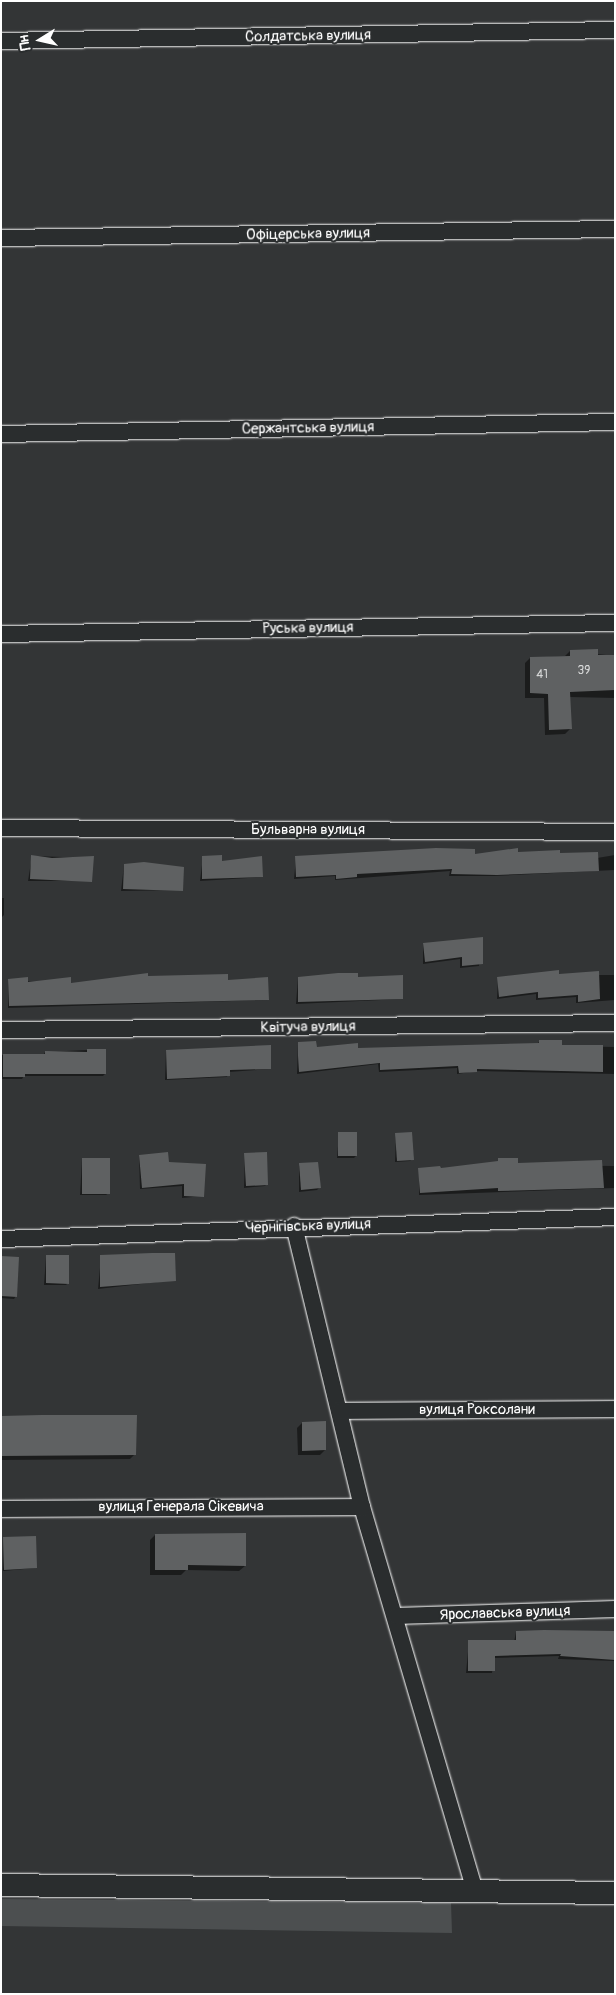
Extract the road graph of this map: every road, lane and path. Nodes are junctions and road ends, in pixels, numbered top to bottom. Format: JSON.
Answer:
{"nodes":[{"id":1,"x":615,"y":30,"type":"edge"},
{"id":2,"x":1,"y":41,"type":"edge"},
{"id":3,"x":615,"y":229,"type":"edge"},
{"id":4,"x":1,"y":238,"type":"edge"},
{"id":5,"x":615,"y":422,"type":"edge"},
{"id":6,"x":1,"y":434,"type":"edge"},
{"id":7,"x":615,"y":623,"type":"edge"},
{"id":8,"x":1,"y":634,"type":"edge"},
{"id":9,"x":1,"y":828,"type":"edge"},
{"id":10,"x":615,"y":832,"type":"edge"},
{"id":11,"x":615,"y":1023,"type":"edge"},
{"id":12,"x":1,"y":1030,"type":"edge"},
{"id":13,"x":615,"y":1216,"type":"edge"},
{"id":14,"x":294,"y":1226,"type":"junction"},
{"id":15,"x":1,"y":1239,"type":"edge"},
{"id":16,"x":615,"y":1409,"type":"edge"},
{"id":17,"x":340,"y":1411,"type":"junction"},
{"id":18,"x":362,"y":1507,"type":"junction"},
{"id":19,"x":1,"y":1509,"type":"edge"},
{"id":20,"x":615,"y":1609,"type":"edge"},
{"id":21,"x":396,"y":1616,"type":"junction"},
{"id":22,"x":1,"y":1885,"type":"edge"},
{"id":23,"x":476,"y":1891,"type":"junction"},
{"id":24,"x":615,"y":1893,"type":"edge"}],
"edges":[{"from":1,"to":2,"type":"street","name":"Солдатська вулиця"},
{"from":3,"to":4,"type":"street","name":"Офіцерська вулиця"},
{"from":5,"to":6,"type":"street","name":"Сержантська вулиця"},
{"from":7,"to":8,"type":"street","name":"Руська вулиця"},
{"from":9,"to":10,"type":"street","name":"Бульварна вулиця"},
{"from":11,"to":12,"type":"street","name":"Квітуча вулиця"},
{"from":13,"to":14,"type":"street","name":"Чернігівська вулиця"},
{"from":14,"to":15,"type":"street","name":"Чернігівська вулиця"},
{"from":14,"to":17,"type":"street"},
{"from":16,"to":17,"type":"street","name":"вулиця Роксолани"},
{"from":17,"to":18,"type":"street"},
{"from":18,"to":19,"type":"street","name":"вулиця Генерала Сікевича"},
{"from":18,"to":21,"type":"street"},
{"from":20,"to":21,"type":"street","name":"Ярославська вулиця"},
{"from":21,"to":23,"type":"street"},
{"from":22,"to":23,"type":"street"},
{"from":23,"to":24,"type":"street"}]}
